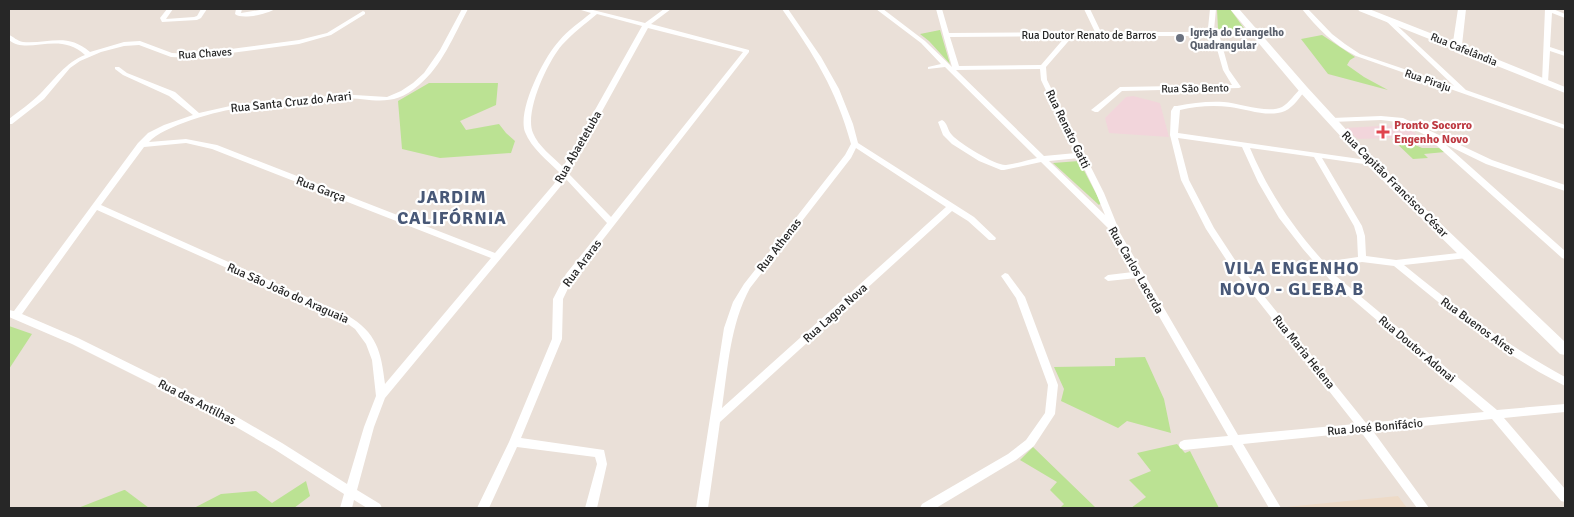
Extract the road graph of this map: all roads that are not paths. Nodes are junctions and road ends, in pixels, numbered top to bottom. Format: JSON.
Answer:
{"nodes":[{"id":1,"x":170,"y":9,"type":"edge"},
{"id":2,"x":204,"y":9,"type":"edge"},
{"id":3,"x":238,"y":9,"type":"edge"},
{"id":4,"x":272,"y":9,"type":"edge"},
{"id":5,"x":465,"y":9,"type":"edge"},
{"id":6,"x":583,"y":9,"type":"edge"},
{"id":7,"x":668,"y":9,"type":"edge"},
{"id":8,"x":785,"y":9,"type":"edge"},
{"id":9,"x":879,"y":9,"type":"edge"},
{"id":10,"x":939,"y":9,"type":"edge"},
{"id":11,"x":1087,"y":9,"type":"edge"},
{"id":12,"x":1213,"y":9,"type":"edge"},
{"id":13,"x":1234,"y":9,"type":"edge"},
{"id":14,"x":1305,"y":9,"type":"edge"},
{"id":15,"x":1362,"y":9,"type":"edge"},
{"id":16,"x":1462,"y":9,"type":"edge"},
{"id":17,"x":1549,"y":9,"type":"edge"},
{"id":18,"x":363,"y":13,"type":"dead end"},
{"id":19,"x":595,"y":13,"type":"junction"},
{"id":20,"x":1565,"y":16,"type":"edge"},
{"id":21,"x":1387,"y":19,"type":"junction"},
{"id":22,"x":646,"y":25,"type":"junction"},
{"id":23,"x":1209,"y":30,"type":"junction"},
{"id":24,"x":946,"y":35,"type":"junction"},
{"id":25,"x":1071,"y":35,"type":"junction"},
{"id":26,"x":1099,"y":35,"type":"junction"},
{"id":27,"x":9,"y":37,"type":"edge"},
{"id":28,"x":1457,"y":46,"type":"junction"},
{"id":29,"x":1547,"y":48,"type":"junction"},
{"id":30,"x":1565,"y":54,"type":"edge"},
{"id":31,"x":89,"y":55,"type":"junction"},
{"id":32,"x":951,"y":67,"type":"junction"},
{"id":33,"x":1043,"y":67,"type":"junction"},
{"id":34,"x":117,"y":68,"type":"dead end"},
{"id":35,"x":930,"y":68,"type":"dead end"},
{"id":36,"x":1545,"y":82,"type":"junction"},
{"id":37,"x":1303,"y":88,"type":"junction"},
{"id":38,"x":1565,"y":90,"type":"edge"},
{"id":39,"x":1466,"y":93,"type":"junction"},
{"id":40,"x":1095,"y":110,"type":"dead end"},
{"id":41,"x":198,"y":116,"type":"junction"},
{"id":42,"x":1332,"y":120,"type":"junction"},
{"id":43,"x":9,"y":122,"type":"edge"},
{"id":44,"x":942,"y":122,"type":"dead end"},
{"id":45,"x":1565,"y":127,"type":"edge"},
{"id":46,"x":1174,"y":135,"type":"junction"},
{"id":47,"x":1430,"y":135,"type":"junction"},
{"id":48,"x":855,"y":144,"type":"junction"},
{"id":49,"x":142,"y":145,"type":"junction"},
{"id":50,"x":1245,"y":145,"type":"junction"},
{"id":51,"x":1081,"y":155,"type":"junction"},
{"id":52,"x":1317,"y":156,"type":"junction"},
{"id":53,"x":1043,"y":159,"type":"junction"},
{"id":54,"x":1371,"y":163,"type":"junction"},
{"id":55,"x":563,"y":171,"type":"junction"},
{"id":56,"x":1565,"y":188,"type":"edge"},
{"id":57,"x":952,"y":206,"type":"junction"},
{"id":58,"x":97,"y":207,"type":"junction"},
{"id":59,"x":612,"y":223,"type":"junction"},
{"id":60,"x":1115,"y":230,"type":"junction"},
{"id":61,"x":992,"y":238,"type":"dead end"},
{"id":62,"x":1467,"y":255,"type":"junction"},
{"id":63,"x":1565,"y":256,"type":"edge"},
{"id":64,"x":496,"y":257,"type":"junction"},
{"id":65,"x":1362,"y":259,"type":"junction"},
{"id":66,"x":1396,"y":263,"type":"junction"},
{"id":67,"x":1322,"y":266,"type":"junction"},
{"id":68,"x":1139,"y":275,"type":"junction"},
{"id":69,"x":1005,"y":276,"type":"dead end"},
{"id":70,"x":1108,"y":278,"type":"dead end"},
{"id":71,"x":12,"y":314,"type":"edge"},
{"id":72,"x":1565,"y":350,"type":"edge"},
{"id":73,"x":1565,"y":382,"type":"edge"},
{"id":74,"x":381,"y":396,"type":"junction"},
{"id":75,"x":1565,"y":408,"type":"edge"},
{"id":76,"x":1495,"y":415,"type":"junction"},
{"id":77,"x":717,"y":419,"type":"junction"},
{"id":78,"x":1365,"y":429,"type":"junction"},
{"id":79,"x":1235,"y":439,"type":"junction"},
{"id":80,"x":514,"y":442,"type":"junction"},
{"id":81,"x":1184,"y":445,"type":"dead end"},
{"id":82,"x":350,"y":493,"type":"junction"},
{"id":83,"x":1565,"y":497,"type":"edge"},
{"id":84,"x":346,"y":508,"type":"edge"},
{"id":85,"x":376,"y":508,"type":"edge"},
{"id":86,"x":483,"y":508,"type":"edge"},
{"id":87,"x":591,"y":508,"type":"edge"},
{"id":88,"x":702,"y":508,"type":"edge"},
{"id":89,"x":926,"y":508,"type":"edge"},
{"id":90,"x":1275,"y":508,"type":"edge"},
{"id":91,"x":1423,"y":508,"type":"edge"}],
"edges":[{"from":1,"to":2,"type":"street"},
{"from":3,"to":4,"type":"street"},
{"from":5,"to":41,"type":"street","name":"Rua Santa Cruz do Arari"},
{"from":6,"to":19,"type":"street"},
{"from":7,"to":22,"type":"street","name":"Rua Abaetetuba"},
{"from":8,"to":48,"type":"street"},
{"from":9,"to":32,"type":"street","name":"Rua Carlos Lacerda"},
{"from":10,"to":24,"type":"street"},
{"from":11,"to":26,"type":"street"},
{"from":12,"to":23,"type":"street"},
{"from":13,"to":37,"type":"street","name":"Rua Capitão Francisco César"},
{"from":14,"to":39,"type":"street","name":"Rua Piraju"},
{"from":15,"to":21,"type":"street","name":"Rua Cafelândia"},
{"from":16,"to":28,"type":"street"},
{"from":17,"to":20,"type":"street"},
{"from":17,"to":29,"type":"street"},
{"from":18,"to":31,"type":"street","name":"Rua Chaves"},
{"from":19,"to":22,"type":"street"},
{"from":19,"to":55,"type":"street"},
{"from":21,"to":28,"type":"street","name":"Rua Cafelândia"},
{"from":21,"to":39,"type":"street"},
{"from":22,"to":55,"type":"street","name":"Rua Abaetetuba"},
{"from":22,"to":59,"type":"street","name":"Rua Araras"},
{"from":23,"to":26,"type":"street","name":"Rua Doutor Renato de Barros"},
{"from":23,"to":40,"type":"street","name":"Rua São Bento"},
{"from":24,"to":25,"type":"street","name":"Rua Doutor Renato de Barros"},
{"from":24,"to":32,"type":"street"},
{"from":25,"to":26,"type":"street","name":"Rua Doutor Renato de Barros"},
{"from":25,"to":33,"type":"street"},
{"from":27,"to":31,"type":"street"},
{"from":28,"to":36,"type":"street","name":"Rua Cafelândia"},
{"from":29,"to":30,"type":"street"},
{"from":29,"to":36,"type":"street"},
{"from":31,"to":43,"type":"street","name":"Rua Chaves"},
{"from":32,"to":33,"type":"street"},
{"from":32,"to":35,"type":"street"},
{"from":32,"to":53,"type":"street","name":"Rua Carlos Lacerda"},
{"from":33,"to":51,"type":"street","name":"Rua Renato Gatti"},
{"from":34,"to":41,"type":"street"},
{"from":36,"to":38,"type":"street","name":"Rua Cafelândia"},
{"from":37,"to":42,"type":"street","name":"Rua Capitão Francisco César"},
{"from":37,"to":46,"type":"street","name":"Rua Maria Helena"},
{"from":39,"to":45,"type":"street","name":"Rua Piraju"},
{"from":41,"to":49,"type":"street","name":"Rua Santa Cruz do Arari"},
{"from":42,"to":47,"type":"street"},
{"from":42,"to":54,"type":"street","name":"Rua Capitão Francisco César"},
{"from":44,"to":53,"type":"street"},
{"from":46,"to":50,"type":"street"},
{"from":46,"to":78,"type":"street","name":"Rua Maria Helena"},
{"from":47,"to":56,"type":"street"},
{"from":47,"to":63,"type":"street"},
{"from":48,"to":57,"type":"street"},
{"from":48,"to":77,"type":"street","name":"Rua Athenas"},
{"from":49,"to":58,"type":"street","name":"Rua Santa Cruz do Arari"},
{"from":49,"to":64,"type":"street","name":"Rua Garça"},
{"from":50,"to":52,"type":"street"},
{"from":50,"to":67,"type":"street","name":"Rua Doutor Adonai"},
{"from":51,"to":53,"type":"street"},
{"from":51,"to":60,"type":"street","name":"Rua Renato Gatti"},
{"from":52,"to":54,"type":"street"},
{"from":52,"to":65,"type":"street"},
{"from":53,"to":60,"type":"street","name":"Rua Carlos Lacerda"},
{"from":54,"to":62,"type":"street","name":"Rua Capitão Francisco César"},
{"from":55,"to":59,"type":"street"},
{"from":55,"to":64,"type":"street","name":"Rua Abaetetuba"},
{"from":57,"to":61,"type":"street"},
{"from":57,"to":77,"type":"street","name":"Rua Lagoa Nova"},
{"from":58,"to":71,"type":"street","name":"Rua Santa Cruz do Arari"},
{"from":58,"to":74,"type":"street","name":"Rua São João do Araguaia"},
{"from":59,"to":80,"type":"street","name":"Rua Araras"},
{"from":60,"to":68,"type":"street","name":"Rua Carlos Lacerda"},
{"from":62,"to":66,"type":"street"},
{"from":62,"to":72,"type":"street","name":"Rua Capitão Francisco César"},
{"from":64,"to":74,"type":"street","name":"Rua Abaetetuba"},
{"from":65,"to":66,"type":"street"},
{"from":65,"to":67,"type":"street"},
{"from":66,"to":73,"type":"street","name":"Rua Buenos Aíres"},
{"from":67,"to":76,"type":"street","name":"Rua Doutor Adonai"},
{"from":68,"to":70,"type":"street"},
{"from":68,"to":79,"type":"street","name":"Rua Carlos Lacerda"},
{"from":69,"to":89,"type":"street"},
{"from":71,"to":82,"type":"street","name":"Rua das Antilhas"},
{"from":74,"to":82,"type":"street","name":"Rua São João do Araguaia"},
{"from":75,"to":76,"type":"street","name":"Rua José Bonifácio"},
{"from":76,"to":78,"type":"street","name":"Rua José Bonifácio"},
{"from":76,"to":83,"type":"street","name":"Rua Doutor Adonai"},
{"from":77,"to":88,"type":"street","name":"Rua Athenas"},
{"from":78,"to":79,"type":"street","name":"Rua José Bonifácio"},
{"from":78,"to":91,"type":"street","name":"Rua Maria Helena"},
{"from":79,"to":81,"type":"street","name":"Rua José Bonifácio"},
{"from":79,"to":90,"type":"street","name":"Rua Carlos Lacerda"},
{"from":80,"to":86,"type":"street","name":"Rua Araras"},
{"from":80,"to":87,"type":"street"},
{"from":82,"to":84,"type":"street","name":"Rua São João do Araguaia"},
{"from":82,"to":85,"type":"street","name":"Rua das Antilhas"}]}
